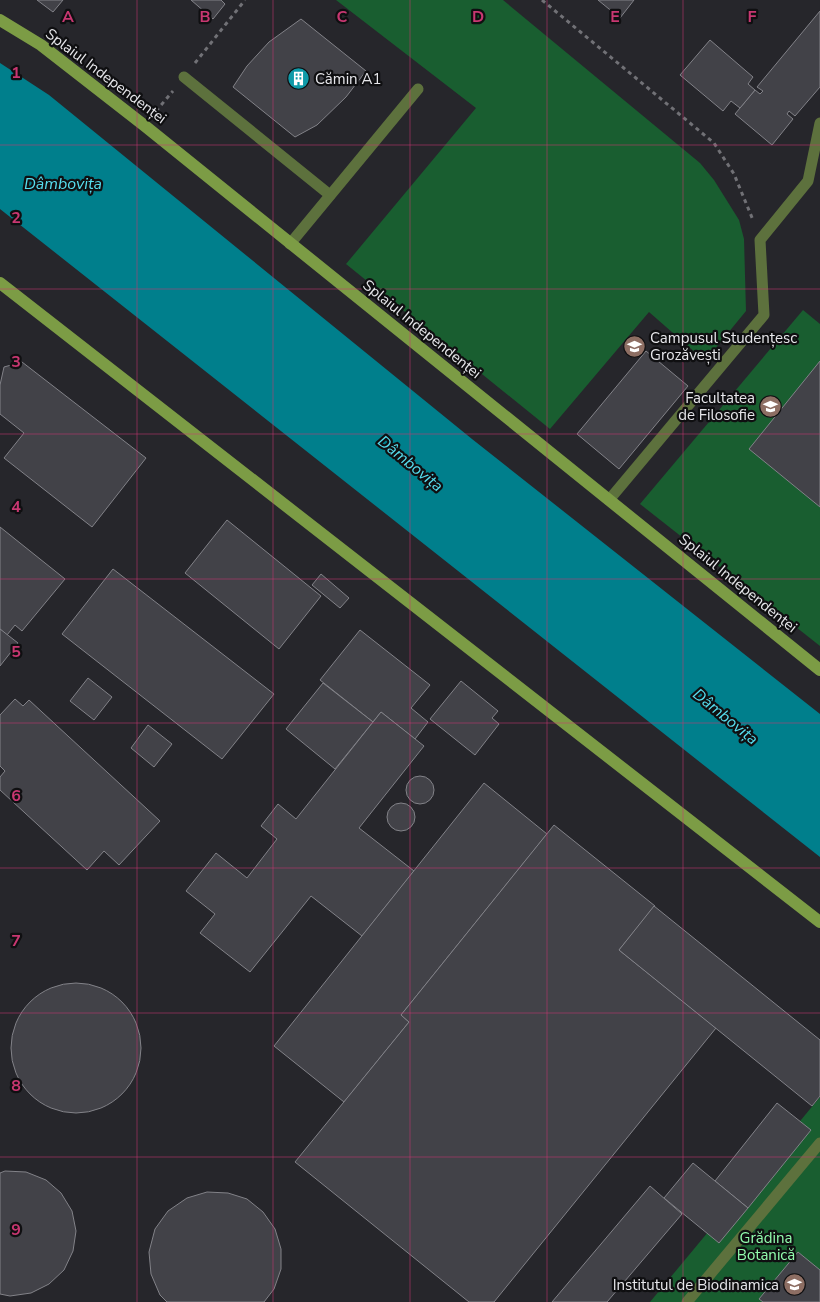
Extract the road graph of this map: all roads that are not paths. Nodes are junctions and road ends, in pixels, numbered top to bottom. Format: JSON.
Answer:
{"nodes":[{"id":1,"x":0,"y":20,"type":"edge"},
{"id":2,"x":184,"y":77,"type":"dead end"},
{"id":3,"x":418,"y":89,"type":"dead end"},
{"id":4,"x":820,"y":123,"type":"edge"},
{"id":5,"x":330,"y":195,"type":"junction"},
{"id":6,"x":290,"y":244,"type":"junction"},
{"id":7,"x":0,"y":283,"type":"edge"},
{"id":8,"x":609,"y":500,"type":"junction"},
{"id":9,"x":820,"y":670,"type":"edge"},
{"id":10,"x":820,"y":922,"type":"edge"},
{"id":11,"x":820,"y":1142,"type":"edge"},
{"id":12,"x":687,"y":1302,"type":"edge"}],
"edges":[{"from":1,"to":6,"type":"main road","name":"Splaiul Independenței"},
{"from":2,"to":5,"type":"lane"},
{"from":3,"to":5,"type":"lane"},
{"from":4,"to":8,"type":"lane"},
{"from":5,"to":6,"type":"lane"},
{"from":6,"to":8,"type":"main road","name":"Splaiul Independenței"},
{"from":7,"to":10,"type":"main road"},
{"from":8,"to":9,"type":"main road","name":"Splaiul Independenței"},
{"from":11,"to":12,"type":"lane"}]}
